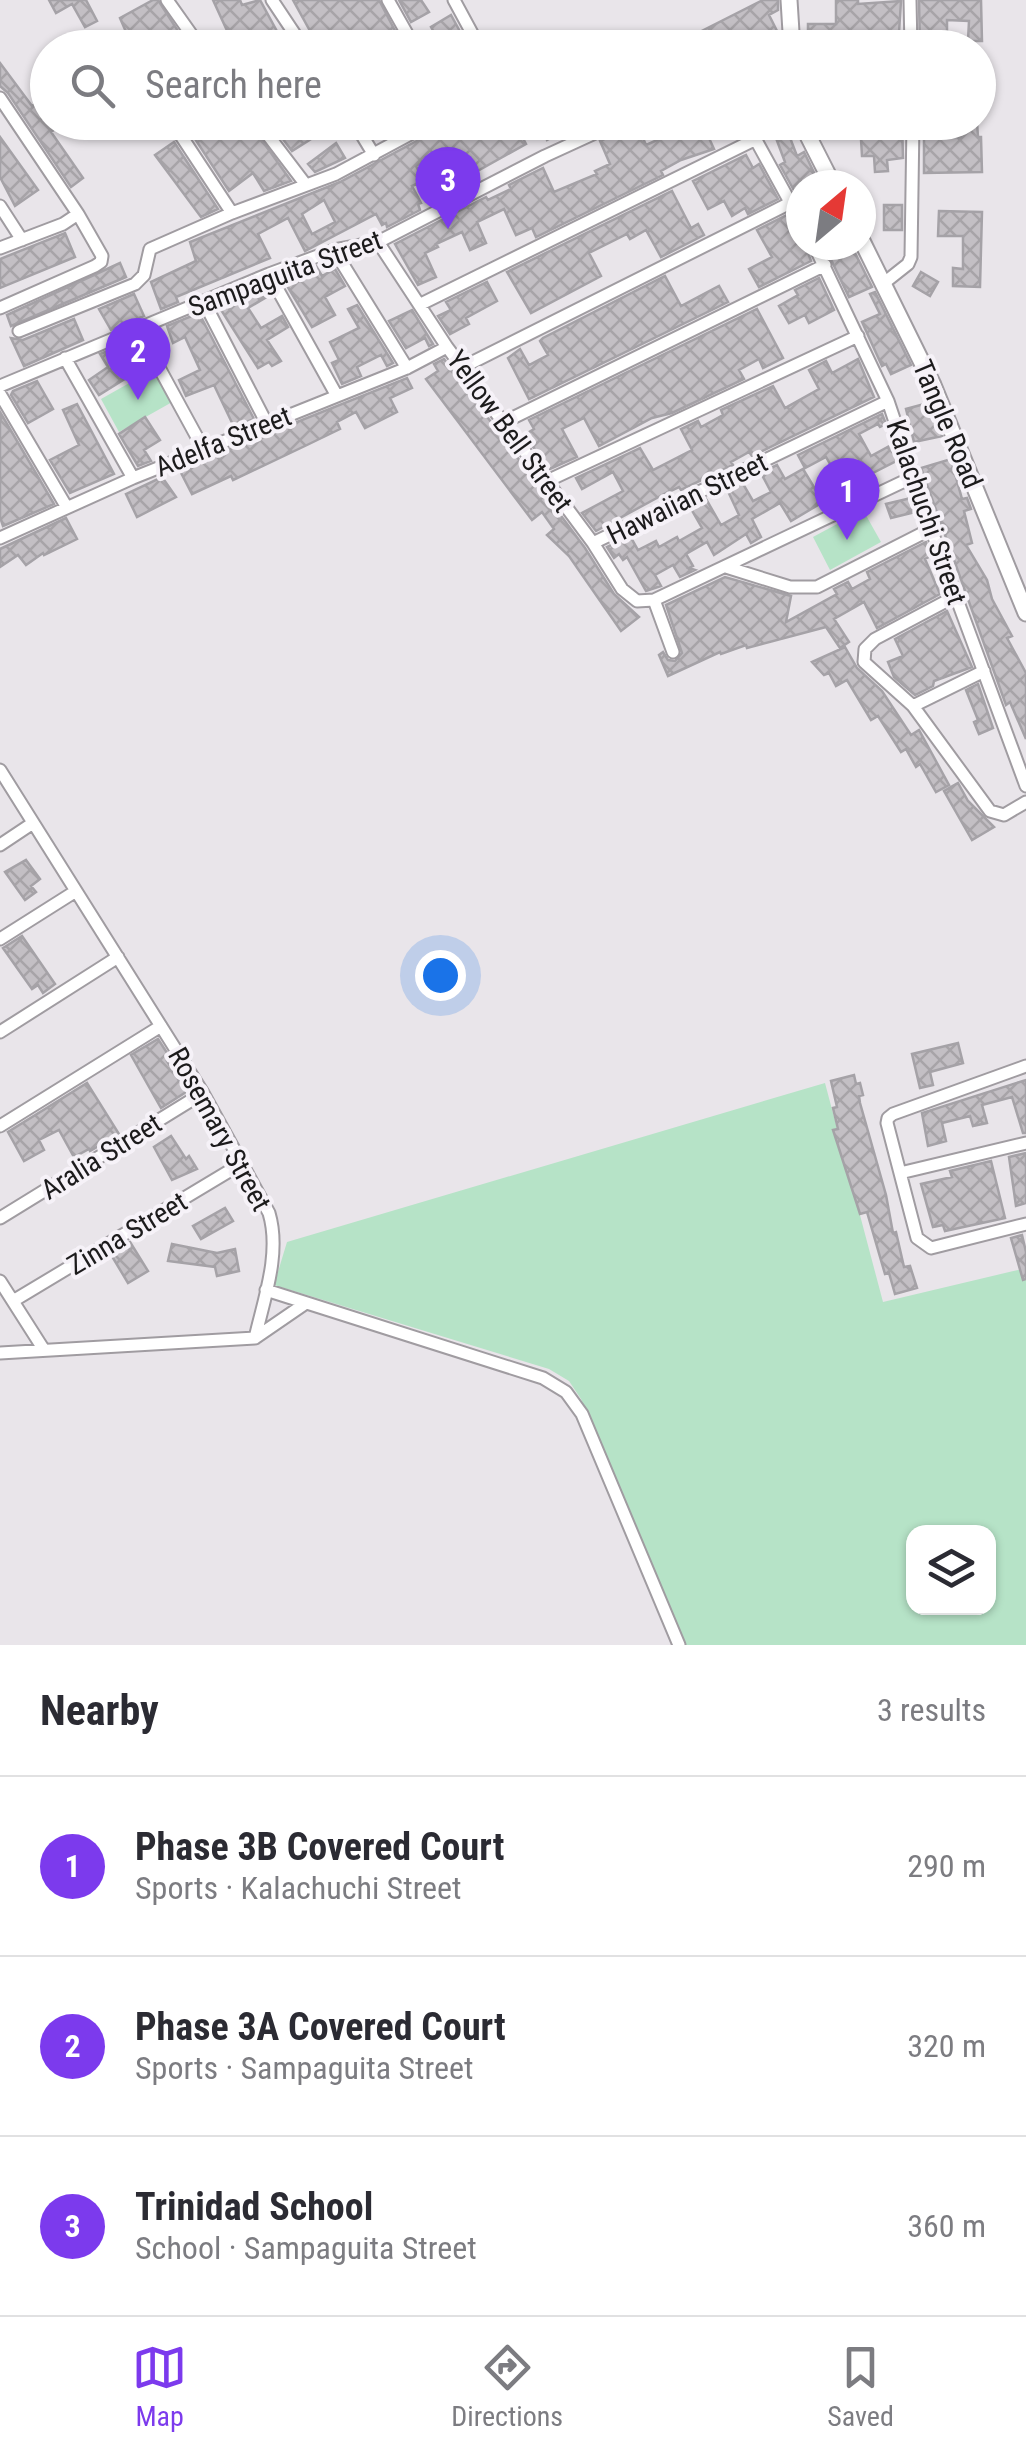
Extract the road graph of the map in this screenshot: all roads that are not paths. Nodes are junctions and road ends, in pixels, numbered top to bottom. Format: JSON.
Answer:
{"nodes":[{"id":1,"x":166,"y":0,"type":"edge"},
{"id":2,"x":272,"y":0,"type":"edge"},
{"id":3,"x":388,"y":0,"type":"edge"},
{"id":4,"x":454,"y":0,"type":"edge"},
{"id":5,"x":789,"y":0,"type":"edge"},
{"id":6,"x":910,"y":0,"type":"edge"},
{"id":7,"x":188,"y":30,"type":"edge"},
{"id":8,"x":292,"y":30,"type":"edge"},
{"id":9,"x":405,"y":30,"type":"edge"},
{"id":10,"x":470,"y":30,"type":"edge"},
{"id":11,"x":790,"y":30,"type":"edge"},
{"id":12,"x":911,"y":30,"type":"edge"},
{"id":13,"x":0,"y":98,"type":"edge"},
{"id":14,"x":184,"y":140,"type":"edge"},
{"id":15,"x":272,"y":140,"type":"edge"},
{"id":16,"x":365,"y":140,"type":"edge"},
{"id":17,"x":401,"y":140,"type":"edge"},
{"id":18,"x":580,"y":140,"type":"edge"},
{"id":19,"x":754,"y":140,"type":"joint"},
{"id":20,"x":809,"y":140,"type":"edge"},
{"id":21,"x":912,"y":140,"type":"edge"},
{"id":22,"x":374,"y":155,"type":"junction"},
{"id":23,"x":825,"y":170,"type":"edge"},
{"id":24,"x":306,"y":185,"type":"junction"},
{"id":25,"x":786,"y":196,"type":"edge"},
{"id":26,"x":786,"y":205,"type":"edge"},
{"id":27,"x":0,"y":206,"type":"edge"},
{"id":28,"x":232,"y":213,"type":"junction"},
{"id":29,"x":78,"y":214,"type":"junction"},
{"id":30,"x":22,"y":240,"type":"junction"},
{"id":31,"x":378,"y":242,"type":"junction"},
{"id":32,"x":0,"y":248,"type":"edge"},
{"id":33,"x":334,"y":250,"type":"junction"},
{"id":34,"x":822,"y":260,"type":"edge"},
{"id":35,"x":872,"y":260,"type":"edge"},
{"id":36,"x":825,"y":265,"type":"junction"},
{"id":37,"x":269,"y":274,"type":"junction"},
{"id":38,"x":884,"y":283,"type":"junction"},
{"id":39,"x":204,"y":302,"type":"junction"},
{"id":40,"x":420,"y":304,"type":"junction"},
{"id":41,"x":0,"y":308,"type":"edge"},
{"id":42,"x":138,"y":329,"type":"junction"},
{"id":43,"x":18,"y":330,"type":"dead end"},
{"id":44,"x":858,"y":336,"type":"junction"},
{"id":45,"x":447,"y":347,"type":"junction"},
{"id":46,"x":64,"y":358,"type":"junction"},
{"id":47,"x":462,"y":366,"type":"junction"},
{"id":48,"x":407,"y":368,"type":"junction"},
{"id":49,"x":0,"y":386,"type":"edge"},
{"id":50,"x":0,"y":394,"type":"edge"},
{"id":51,"x":337,"y":396,"type":"junction"},
{"id":52,"x":888,"y":401,"type":"junction"},
{"id":53,"x":504,"y":422,"type":"junction"},
{"id":54,"x":267,"y":424,"type":"junction"},
{"id":55,"x":204,"y":450,"type":"junction"},
{"id":56,"x":913,"y":477,"type":"junction"},
{"id":57,"x":133,"y":478,"type":"junction"},
{"id":58,"x":546,"y":481,"type":"junction"},
{"id":59,"x":66,"y":506,"type":"junction"},
{"id":60,"x":931,"y":530,"type":"junction"},
{"id":61,"x":1,"y":536,"type":"edge"},
{"id":62,"x":593,"y":543,"type":"junction"},
{"id":63,"x":726,"y":566,"type":"junction"},
{"id":64,"x":956,"y":596,"type":"junction"},
{"id":65,"x":654,"y":600,"type":"junction"},
{"id":66,"x":1026,"y":613,"type":"edge"},
{"id":67,"x":674,"y":652,"type":"dead end"},
{"id":68,"x":984,"y":670,"type":"junction"},
{"id":69,"x":913,"y":706,"type":"junction"},
{"id":70,"x":0,"y":770,"type":"edge"},
{"id":71,"x":1026,"y":786,"type":"edge"},
{"id":72,"x":1026,"y":802,"type":"edge"},
{"id":73,"x":33,"y":824,"type":"junction"},
{"id":74,"x":0,"y":844,"type":"edge"},
{"id":75,"x":76,"y":891,"type":"junction"},
{"id":76,"x":0,"y":939,"type":"edge"},
{"id":77,"x":118,"y":957,"type":"junction"},
{"id":78,"x":162,"y":1026,"type":"junction"},
{"id":79,"x":0,"y":1032,"type":"edge"},
{"id":80,"x":1026,"y":1066,"type":"edge"},
{"id":81,"x":203,"y":1093,"type":"junction"},
{"id":82,"x":0,"y":1126,"type":"edge"},
{"id":83,"x":1026,"y":1144,"type":"edge"},
{"id":84,"x":241,"y":1164,"type":"junction"},
{"id":85,"x":900,"y":1173,"type":"junction"},
{"id":86,"x":0,"y":1218,"type":"edge"},
{"id":87,"x":1026,"y":1224,"type":"edge"},
{"id":88,"x":0,"y":1281,"type":"edge"},
{"id":89,"x":266,"y":1290,"type":"junction"},
{"id":90,"x":13,"y":1302,"type":"junction"},
{"id":91,"x":306,"y":1303,"type":"junction"},
{"id":92,"x":255,"y":1338,"type":"junction"},
{"id":93,"x":44,"y":1350,"type":"junction"},
{"id":94,"x":0,"y":1353,"type":"edge"},
{"id":95,"x":679,"y":1645,"type":"edge"}],
"edges":[{"from":1,"to":7,"type":"street"},
{"from":2,"to":8,"type":"street"},
{"from":3,"to":9,"type":"street"},
{"from":4,"to":10,"type":"street"},
{"from":5,"to":11,"type":"street"},
{"from":6,"to":12,"type":"street"},
{"from":13,"to":29,"type":"street"},
{"from":14,"to":28,"type":"street"},
{"from":15,"to":24,"type":"street"},
{"from":16,"to":22,"type":"street"},
{"from":17,"to":22,"type":"street"},
{"from":18,"to":31,"type":"street","name":"Sampaguita Street"},
{"from":19,"to":25,"type":"street"},
{"from":19,"to":40,"type":"street"},
{"from":20,"to":23,"type":"street"},
{"from":21,"to":38,"type":"street"},
{"from":22,"to":24,"type":"street"},
{"from":24,"to":28,"type":"street"},
{"from":26,"to":47,"type":"street"},
{"from":27,"to":30,"type":"street"},
{"from":28,"to":43,"type":"street"},
{"from":29,"to":30,"type":"street"},
{"from":29,"to":41,"type":"street"},
{"from":30,"to":32,"type":"street"},
{"from":31,"to":33,"type":"street","name":"Sampaguita Street"},
{"from":31,"to":40,"type":"street","name":"Yellow Bell Street"},
{"from":33,"to":37,"type":"street","name":"Sampaguita Street"},
{"from":33,"to":48,"type":"street"},
{"from":34,"to":36,"type":"street","name":"Kalachuchi Street"},
{"from":35,"to":38,"type":"street","name":"Tangle Road"},
{"from":36,"to":44,"type":"street","name":"Kalachuchi Street"},
{"from":36,"to":53,"type":"street"},
{"from":37,"to":39,"type":"street","name":"Sampaguita Street"},
{"from":37,"to":51,"type":"street"},
{"from":38,"to":66,"type":"street","name":"Tangle Road"},
{"from":39,"to":42,"type":"street","name":"Sampaguita Street"},
{"from":39,"to":54,"type":"street"},
{"from":40,"to":45,"type":"street","name":"Yellow Bell Street"},
{"from":42,"to":46,"type":"street","name":"Sampaguita Street"},
{"from":42,"to":55,"type":"street"},
{"from":44,"to":52,"type":"street","name":"Kalachuchi Street"},
{"from":44,"to":58,"type":"street"},
{"from":45,"to":47,"type":"street","name":"Yellow Bell Street"},
{"from":45,"to":48,"type":"street","name":"Adelfa Street"},
{"from":46,"to":49,"type":"street","name":"Sampaguita Street"},
{"from":46,"to":57,"type":"street"},
{"from":47,"to":53,"type":"street","name":"Yellow Bell Street"},
{"from":48,"to":51,"type":"street","name":"Adelfa Street"},
{"from":50,"to":59,"type":"street"},
{"from":51,"to":54,"type":"street","name":"Adelfa Street"},
{"from":52,"to":56,"type":"street","name":"Kalachuchi Street"},
{"from":52,"to":62,"type":"street","name":"Hawaiian Street"},
{"from":53,"to":58,"type":"street","name":"Yellow Bell Street"},
{"from":54,"to":55,"type":"street","name":"Adelfa Street"},
{"from":55,"to":57,"type":"street","name":"Adelfa Street"},
{"from":56,"to":60,"type":"street","name":"Kalachuchi Street"},
{"from":56,"to":63,"type":"street"},
{"from":57,"to":59,"type":"street","name":"Adelfa Street"},
{"from":58,"to":62,"type":"street","name":"Yellow Bell Street"},
{"from":59,"to":61,"type":"street","name":"Adelfa Street"},
{"from":60,"to":63,"type":"street"},
{"from":60,"to":64,"type":"street","name":"Kalachuchi Street"},
{"from":62,"to":65,"type":"street","name":"Yellow Bell Street"},
{"from":63,"to":65,"type":"street"},
{"from":64,"to":68,"type":"street","name":"Kalachuchi Street"},
{"from":64,"to":69,"type":"street"},
{"from":65,"to":67,"type":"street"},
{"from":68,"to":69,"type":"street"},
{"from":68,"to":71,"type":"street","name":"Kalachuchi Street"},
{"from":69,"to":72,"type":"street"},
{"from":70,"to":73,"type":"street","name":"Rosemary Street"},
{"from":73,"to":74,"type":"street"},
{"from":73,"to":75,"type":"street","name":"Rosemary Street"},
{"from":75,"to":76,"type":"street"},
{"from":75,"to":77,"type":"street","name":"Rosemary Street"},
{"from":77,"to":78,"type":"street","name":"Rosemary Street"},
{"from":77,"to":79,"type":"street"},
{"from":78,"to":81,"type":"street","name":"Rosemary Street"},
{"from":78,"to":82,"type":"street"},
{"from":80,"to":85,"type":"street"},
{"from":81,"to":84,"type":"street","name":"Rosemary Street"},
{"from":81,"to":86,"type":"street","name":"Aralia Street"},
{"from":83,"to":85,"type":"street"},
{"from":84,"to":89,"type":"street","name":"Rosemary Street"},
{"from":84,"to":90,"type":"street","name":"Zinna Street"},
{"from":85,"to":87,"type":"street"},
{"from":88,"to":90,"type":"street"},
{"from":89,"to":91,"type":"street"},
{"from":89,"to":92,"type":"street","name":"Rosemary Street"},
{"from":90,"to":93,"type":"street"},
{"from":91,"to":92,"type":"street"},
{"from":91,"to":95,"type":"street"},
{"from":92,"to":93,"type":"street"},
{"from":93,"to":94,"type":"street"}]}
